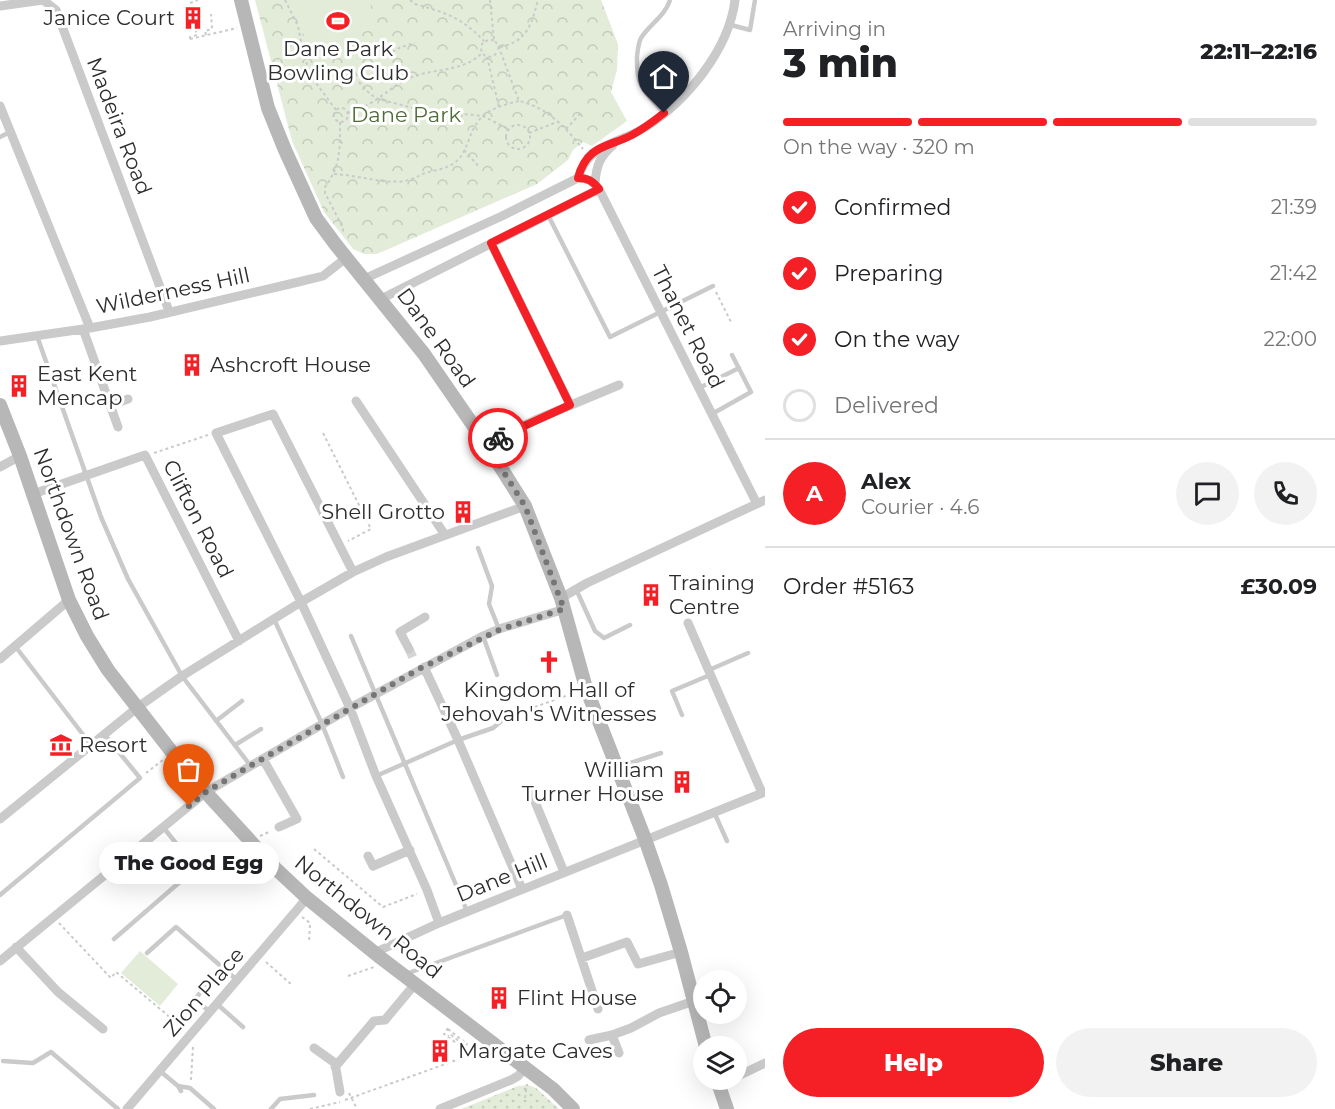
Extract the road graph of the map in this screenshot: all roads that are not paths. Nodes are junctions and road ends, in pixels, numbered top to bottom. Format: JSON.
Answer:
{"nodes":[{"id":1,"x":241,"y":0,"type":"edge"},
{"id":2,"x":670,"y":0,"type":"edge"},
{"id":3,"x":735,"y":0,"type":"edge"},
{"id":4,"x":755,"y":0,"type":"edge"},
{"id":5,"x":0,"y":6,"type":"edge"},
{"id":6,"x":731,"y":25,"type":"junction"},
{"id":7,"x":0,"y":106,"type":"edge"},
{"id":8,"x":664,"y":113,"type":"junction"},
{"id":9,"x":10,"y":132,"type":"junction"},
{"id":10,"x":0,"y":136,"type":"edge"},
{"id":11,"x":615,"y":143,"type":"junction"},
{"id":12,"x":578,"y":178,"type":"junction"},
{"id":13,"x":597,"y":186,"type":"junction"},
{"id":14,"x":548,"y":215,"type":"junction"},
{"id":15,"x":491,"y":243,"type":"junction"},
{"id":16,"x":346,"y":258,"type":"junction"},
{"id":17,"x":364,"y":279,"type":"junction"},
{"id":18,"x":713,"y":286,"type":"road end"},
{"id":19,"x":381,"y":299,"type":"junction"},
{"id":20,"x":169,"y":311,"type":"junction"},
{"id":21,"x":661,"y":312,"type":"junction"},
{"id":22,"x":86,"y":328,"type":"junction"},
{"id":23,"x":37,"y":336,"type":"junction"},
{"id":24,"x":0,"y":341,"type":"edge"},
{"id":25,"x":732,"y":355,"type":"dead end"},
{"id":26,"x":739,"y":368,"type":"junction"},
{"id":27,"x":619,"y":385,"type":"dead end"},
{"id":28,"x":699,"y":388,"type":"junction"},
{"id":29,"x":128,"y":399,"type":"dead end"},
{"id":30,"x":356,"y":400,"type":"dead end"},
{"id":31,"x":0,"y":405,"type":"edge"},
{"id":32,"x":111,"y":405,"type":"junction"},
{"id":33,"x":570,"y":405,"type":"junction"},
{"id":34,"x":712,"y":414,"type":"junction"},
{"id":35,"x":118,"y":427,"type":"dead end"},
{"id":36,"x":486,"y":444,"type":"junction"},
{"id":37,"x":20,"y":456,"type":"junction"},
{"id":38,"x":0,"y":467,"type":"edge"},
{"id":39,"x":87,"y":475,"type":"junction"},
{"id":40,"x":33,"y":494,"type":"junction"},
{"id":41,"x":761,"y":502,"type":"edge"},
{"id":42,"x":525,"y":506,"type":"junction"},
{"id":43,"x":445,"y":535,"type":"junction"},
{"id":44,"x":478,"y":548,"type":"dead end"},
{"id":45,"x":353,"y":572,"type":"junction"},
{"id":46,"x":576,"y":589,"type":"junction"},
{"id":47,"x":69,"y":600,"type":"junction"},
{"id":48,"x":301,"y":602,"type":"junction"},
{"id":49,"x":563,"y":603,"type":"junction"},
{"id":50,"x":425,"y":617,"type":"dead end"},
{"id":51,"x":274,"y":619,"type":"junction"},
{"id":52,"x":688,"y":623,"type":"dead end"},
{"id":53,"x":630,"y":625,"type":"dead end"},
{"id":54,"x":499,"y":630,"type":"junction"},
{"id":55,"x":351,"y":636,"type":"dead end"},
{"id":56,"x":483,"y":636,"type":"junction"},
{"id":57,"x":239,"y":641,"type":"junction"},
{"id":58,"x":15,"y":646,"type":"junction"},
{"id":59,"x":409,"y":649,"type":"tunnel mouth"},
{"id":60,"x":747,"y":653,"type":"dead end"},
{"id":61,"x":0,"y":659,"type":"edge"},
{"id":62,"x":414,"y":660,"type":"tunnel mouth"},
{"id":63,"x":422,"y":668,"type":"junction"},
{"id":64,"x":709,"y":673,"type":"junction"},
{"id":65,"x":496,"y":675,"type":"dead end"},
{"id":66,"x":182,"y":676,"type":"junction"},
{"id":67,"x":375,"y":694,"type":"junction"},
{"id":68,"x":242,"y":701,"type":"dead end"},
{"id":69,"x":138,"y":707,"type":"junction"},
{"id":70,"x":350,"y":708,"type":"junction"},
{"id":71,"x":682,"y":715,"type":"dead end"},
{"id":72,"x":506,"y":717,"type":"road end"},
{"id":73,"x":216,"y":721,"type":"junction"},
{"id":74,"x":322,"y":724,"type":"junction"},
{"id":75,"x":261,"y":729,"type":"dead end"},
{"id":76,"x":105,"y":735,"type":"junction"},
{"id":77,"x":458,"y":740,"type":"junction"},
{"id":78,"x":235,"y":745,"type":"junction"},
{"id":79,"x":91,"y":746,"type":"junction"},
{"id":80,"x":661,"y":753,"type":"dead end"},
{"id":81,"x":263,"y":759,"type":"junction"},
{"id":82,"x":404,"y":764,"type":"junction"},
{"id":83,"x":250,"y":766,"type":"junction"},
{"id":84,"x":616,"y":768,"type":"junction"},
{"id":85,"x":376,"y":776,"type":"junction"},
{"id":86,"x":343,"y":777,"type":"dead end"},
{"id":87,"x":206,"y":792,"type":"junction"},
{"id":88,"x":531,"y":792,"type":"dead end"},
{"id":89,"x":763,"y":792,"type":"edge"},
{"id":90,"x":714,"y":812,"type":"junction"},
{"id":91,"x":0,"y":819,"type":"edge"},
{"id":92,"x":163,"y":827,"type":"junction"},
{"id":93,"x":279,"y":827,"type":"road end"},
{"id":94,"x":645,"y":840,"type":"junction"},
{"id":95,"x":727,"y":841,"type":"dead end"},
{"id":96,"x":410,"y":850,"type":"junction"},
{"id":97,"x":368,"y":856,"type":"dead end"},
{"id":98,"x":564,"y":872,"type":"junction"},
{"id":99,"x":522,"y":889,"type":"junction"},
{"id":100,"x":0,"y":895,"type":"edge"},
{"id":101,"x":307,"y":898,"type":"junction"},
{"id":102,"x":467,"y":911,"type":"junction"},
{"id":103,"x":567,"y":915,"type":"joint"},
{"id":104,"x":439,"y":923,"type":"junction"},
{"id":105,"x":114,"y":939,"type":"dead end"},
{"id":106,"x":16,"y":947,"type":"junction"},
{"id":107,"x":681,"y":952,"type":"junction"},
{"id":108,"x":147,"y":953,"type":"dead end"},
{"id":109,"x":377,"y":956,"type":"junction"},
{"id":110,"x":582,"y":958,"type":"junction"},
{"id":111,"x":0,"y":961,"type":"edge"},
{"id":112,"x":222,"y":967,"type":"junction"},
{"id":113,"x":404,"y":975,"type":"junction"},
{"id":114,"x":238,"y":981,"type":"junction"},
{"id":115,"x":415,"y":984,"type":"junction"},
{"id":116,"x":693,"y":997,"type":"edge"},
{"id":117,"x":693,"y":1001,"type":"edge"},
{"id":118,"x":213,"y":1008,"type":"junction"},
{"id":119,"x":598,"y":1009,"type":"dead end"},
{"id":120,"x":243,"y":1027,"type":"dead end"},
{"id":121,"x":103,"y":1029,"type":"dead end"},
{"id":122,"x":612,"y":1035,"type":"junction"},
{"id":123,"x":589,"y":1040,"type":"dead end"},
{"id":124,"x":315,"y":1048,"type":"dead end"},
{"id":125,"x":619,"y":1053,"type":"dead end"},
{"id":126,"x":3,"y":1061,"type":"dead end"},
{"id":127,"x":765,"y":1063,"type":"edge"},
{"id":128,"x":335,"y":1067,"type":"junction"},
{"id":129,"x":160,"y":1071,"type":"junction"},
{"id":130,"x":522,"y":1072,"type":"junction"},
{"id":131,"x":747,"y":1072,"type":"edge"},
{"id":132,"x":723,"y":1090,"type":"edge"},
{"id":133,"x":340,"y":1092,"type":"dead end"},
{"id":134,"x":314,"y":1095,"type":"dead end"},
{"id":135,"x":118,"y":1109,"type":"edge"},
{"id":136,"x":127,"y":1109,"type":"edge"},
{"id":137,"x":214,"y":1109,"type":"edge"},
{"id":138,"x":271,"y":1109,"type":"edge"},
{"id":139,"x":440,"y":1109,"type":"edge"},
{"id":140,"x":573,"y":1109,"type":"edge"},
{"id":141,"x":727,"y":1109,"type":"edge"}],
"edges":[{"from":1,"to":16,"type":"street","name":"Dane Road"},
{"from":2,"to":8,"type":"lane"},
{"from":3,"to":6,"type":"street"},
{"from":4,"to":6,"type":"lane"},
{"from":5,"to":20,"type":"street","name":"Madeira Road"},
{"from":6,"to":8,"type":"street"},
{"from":7,"to":9,"type":"street"},
{"from":8,"to":11,"type":"street"},
{"from":9,"to":10,"type":"lane"},
{"from":9,"to":22,"type":"street"},
{"from":11,"to":12,"type":"street"},
{"from":11,"to":13,"type":"street"},
{"from":12,"to":13,"type":"street"},
{"from":12,"to":17,"type":"street"},
{"from":13,"to":14,"type":"street"},
{"from":13,"to":21,"type":"street","name":"Thanet Road"},
{"from":14,"to":15,"type":"street"},
{"from":14,"to":21,"type":"lane"},
{"from":15,"to":19,"type":"street"},
{"from":15,"to":33,"type":"street"},
{"from":16,"to":17,"type":"street","name":"Dane Road"},
{"from":16,"to":20,"type":"street","name":"Wilderness Hill"},
{"from":17,"to":19,"type":"street","name":"Dane Road"},
{"from":18,"to":21,"type":"lane"},
{"from":19,"to":36,"type":"street","name":"Dane Road"},
{"from":20,"to":22,"type":"street","name":"Wilderness Hill"},
{"from":21,"to":28,"type":"street","name":"Thanet Road"},
{"from":22,"to":23,"type":"street","name":"Wilderness Hill"},
{"from":22,"to":32,"type":"street"},
{"from":23,"to":24,"type":"street","name":"Wilderness Hill"},
{"from":23,"to":39,"type":"lane"},
{"from":25,"to":26,"type":"lane"},
{"from":26,"to":28,"type":"lane"},
{"from":26,"to":34,"type":"lane"},
{"from":27,"to":33,"type":"street"},
{"from":28,"to":34,"type":"street","name":"Thanet Road"},
{"from":29,"to":32,"type":"street"},
{"from":30,"to":43,"type":"street"},
{"from":31,"to":37,"type":"street","name":"Northdown Road"},
{"from":32,"to":35,"type":"street"},
{"from":33,"to":36,"type":"street"},
{"from":34,"to":41,"type":"street","name":"Thanet Road"},
{"from":36,"to":42,"type":"street","name":"Dane Road"},
{"from":37,"to":38,"type":"street"},
{"from":37,"to":40,"type":"street","name":"Northdown Road"},
{"from":39,"to":40,"type":"street","name":"Clifton Road"},
{"from":39,"to":57,"type":"street","name":"Clifton Road"},
{"from":39,"to":66,"type":"lane"},
{"from":40,"to":47,"type":"street","name":"Northdown Road"},
{"from":41,"to":46,"type":"street"},
{"from":42,"to":43,"type":"street"},
{"from":42,"to":49,"type":"street","name":"Dane Road"},
{"from":43,"to":45,"type":"street"},
{"from":44,"to":54,"type":"lane"},
{"from":45,"to":48,"type":"street"},
{"from":45,"to":48,"type":"street"},
{"from":46,"to":49,"type":"street"},
{"from":46,"to":53,"type":"lane"},
{"from":47,"to":58,"type":"street"},
{"from":47,"to":69,"type":"street","name":"Northdown Road"},
{"from":48,"to":51,"type":"street"},
{"from":48,"to":70,"type":"street"},
{"from":49,"to":54,"type":"street"},
{"from":49,"to":84,"type":"street","name":"Dane Road"},
{"from":50,"to":59,"type":"street"},
{"from":51,"to":57,"type":"street"},
{"from":51,"to":74,"type":"lane"},
{"from":52,"to":64,"type":"street"},
{"from":54,"to":56,"type":"street"},
{"from":55,"to":67,"type":"lane"},
{"from":56,"to":63,"type":"street"},
{"from":56,"to":65,"type":"lane"},
{"from":57,"to":66,"type":"street"},
{"from":58,"to":61,"type":"street"},
{"from":58,"to":79,"type":"lane"},
{"from":60,"to":64,"type":"lane"},
{"from":62,"to":63,"type":"street"},
{"from":63,"to":67,"type":"street"},
{"from":63,"to":77,"type":"street"},
{"from":64,"to":71,"type":"lane"},
{"from":64,"to":89,"type":"street"},
{"from":66,"to":69,"type":"street"},
{"from":66,"to":73,"type":"lane"},
{"from":67,"to":70,"type":"street"},
{"from":67,"to":82,"type":"lane"},
{"from":68,"to":73,"type":"lane"},
{"from":69,"to":76,"type":"street"},
{"from":69,"to":87,"type":"street","name":"Northdown Road"},
{"from":70,"to":74,"type":"street"},
{"from":70,"to":85,"type":"street"},
{"from":72,"to":77,"type":"lane"},
{"from":73,"to":78,"type":"lane"},
{"from":74,"to":81,"type":"street"},
{"from":74,"to":86,"type":"lane"},
{"from":75,"to":78,"type":"lane"},
{"from":76,"to":79,"type":"street"},
{"from":76,"to":100,"type":"lane"},
{"from":77,"to":82,"type":"lane"},
{"from":77,"to":99,"type":"street"},
{"from":78,"to":83,"type":"lane"},
{"from":79,"to":91,"type":"street"},
{"from":80,"to":84,"type":"lane"},
{"from":81,"to":83,"type":"street"},
{"from":81,"to":93,"type":"street"},
{"from":82,"to":85,"type":"lane"},
{"from":82,"to":102,"type":"lane"},
{"from":83,"to":87,"type":"street"},
{"from":84,"to":94,"type":"street","name":"Dane Road"},
{"from":85,"to":96,"type":"street"},
{"from":87,"to":92,"type":"street"},
{"from":87,"to":101,"type":"street","name":"Northdown Road"},
{"from":88,"to":98,"type":"street"},
{"from":89,"to":90,"type":"street","name":"Dane Hill"},
{"from":90,"to":94,"type":"street","name":"Dane Hill"},
{"from":90,"to":95,"type":"lane"},
{"from":92,"to":105,"type":"lane"},
{"from":92,"to":106,"type":"street"},
{"from":94,"to":98,"type":"street","name":"Dane Hill"},
{"from":94,"to":107,"type":"street","name":"Dane Road"},
{"from":96,"to":97,"type":"street"},
{"from":96,"to":104,"type":"street"},
{"from":98,"to":99,"type":"street","name":"Dane Hill"},
{"from":99,"to":102,"type":"street","name":"Dane Hill"},
{"from":101,"to":109,"type":"street","name":"Northdown Road"},
{"from":101,"to":114,"type":"street","name":"Zion Place"},
{"from":102,"to":104,"type":"street","name":"Dane Hill"},
{"from":103,"to":110,"type":"street"},
{"from":103,"to":113,"type":"lane"},
{"from":104,"to":109,"type":"street","name":"Dane Hill"},
{"from":106,"to":111,"type":"street"},
{"from":106,"to":121,"type":"street"},
{"from":107,"to":110,"type":"street"},
{"from":107,"to":116,"type":"street","name":"Dane Road"},
{"from":108,"to":112,"type":"lane"},
{"from":109,"to":113,"type":"street","name":"Northdown Road"},
{"from":110,"to":119,"type":"street"},
{"from":112,"to":114,"type":"lane"},
{"from":112,"to":118,"type":"lane"},
{"from":113,"to":115,"type":"street","name":"Northdown Road"},
{"from":114,"to":118,"type":"street","name":"Zion Place"},
{"from":115,"to":128,"type":"street"},
{"from":115,"to":130,"type":"street","name":"Northdown Road"},
{"from":117,"to":122,"type":"street"},
{"from":118,"to":120,"type":"lane"},
{"from":118,"to":129,"type":"street","name":"Zion Place"},
{"from":122,"to":123,"type":"street"},
{"from":122,"to":125,"type":"street"},
{"from":124,"to":128,"type":"street"},
{"from":126,"to":135,"type":"lane"},
{"from":127,"to":131,"type":"street"},
{"from":128,"to":133,"type":"street"},
{"from":129,"to":136,"type":"street","name":"Zion Place"},
{"from":129,"to":137,"type":"lane"},
{"from":130,"to":139,"type":"street"},
{"from":130,"to":140,"type":"street","name":"Northdown Road"},
{"from":132,"to":141,"type":"street"},
{"from":134,"to":138,"type":"lane"}]}
